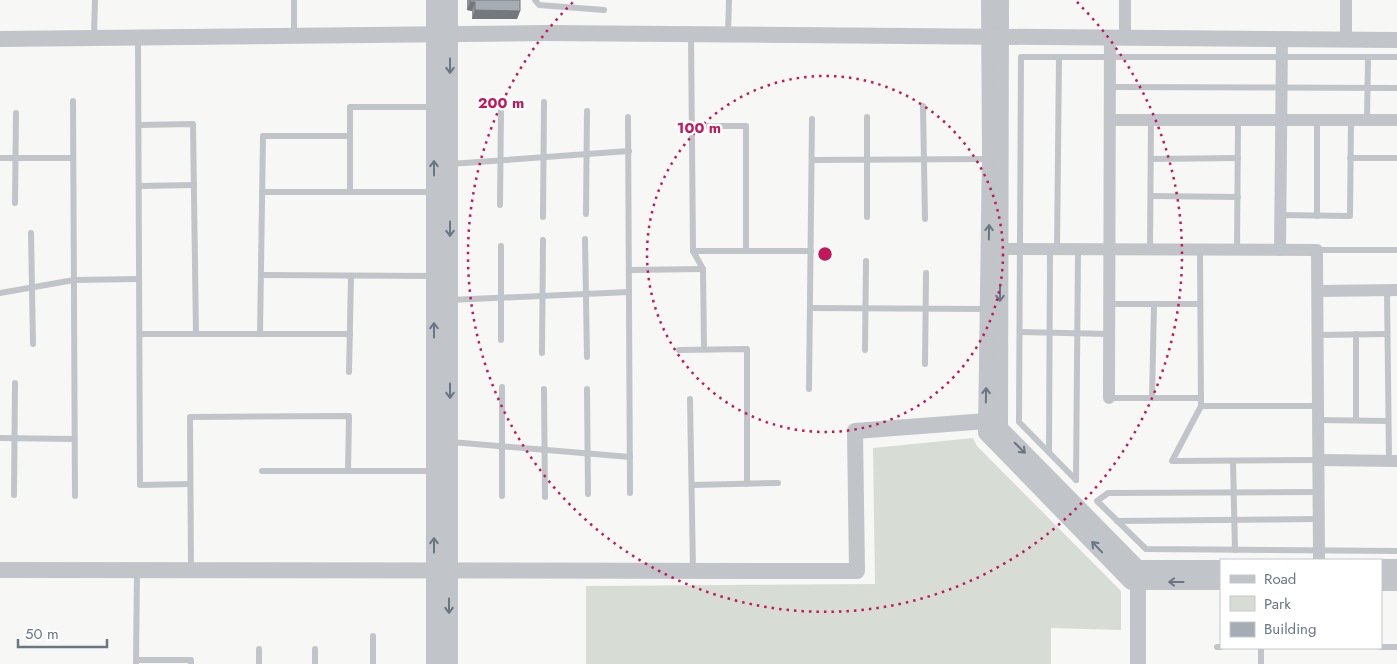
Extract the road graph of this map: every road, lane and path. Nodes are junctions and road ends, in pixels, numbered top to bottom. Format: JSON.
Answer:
{"nodes":[{"id":1,"x":94,"y":0,"type":"edge"},
{"id":2,"x":294,"y":0,"type":"edge"},
{"id":3,"x":434,"y":0,"type":"edge"},
{"id":4,"x":450,"y":0,"type":"edge"},
{"id":5,"x":534,"y":0,"type":"edge"},
{"id":6,"x":729,"y":0,"type":"edge"},
{"id":7,"x":989,"y":0,"type":"edge"},
{"id":8,"x":1001,"y":0,"type":"edge"},
{"id":9,"x":1126,"y":0,"type":"edge"},
{"id":10,"x":1346,"y":0,"type":"edge"},
{"id":11,"x":604,"y":10,"type":"dead end"},
{"id":12,"x":442,"y":35,"type":"junction"},
{"id":13,"x":691,"y":35,"type":"junction"},
{"id":14,"x":728,"y":35,"type":"junction"},
{"id":15,"x":294,"y":37,"type":"junction"},
{"id":16,"x":995,"y":38,"type":"junction"},
{"id":17,"x":1118,"y":38,"type":"junction"},
{"id":18,"x":0,"y":39,"type":"edge"},
{"id":19,"x":94,"y":39,"type":"junction"},
{"id":20,"x":138,"y":39,"type":"junction"},
{"id":21,"x":1282,"y":39,"type":"junction"},
{"id":22,"x":1346,"y":40,"type":"junction"},
{"id":23,"x":1397,"y":40,"type":"edge"},
{"id":24,"x":1110,"y":56,"type":"junction"},
{"id":25,"x":1282,"y":56,"type":"junction"},
{"id":26,"x":1368,"y":56,"type":"junction"},
{"id":27,"x":1059,"y":57,"type":"junction"},
{"id":28,"x":1397,"y":57,"type":"edge"},
{"id":29,"x":1110,"y":86,"type":"junction"},
{"id":30,"x":1282,"y":88,"type":"junction"},
{"id":31,"x":1368,"y":88,"type":"junction"},
{"id":32,"x":1397,"y":88,"type":"edge"},
{"id":33,"x":73,"y":101,"type":"dead end"},
{"id":34,"x":544,"y":102,"type":"dead end"},
{"id":35,"x":924,"y":106,"type":"dead end"},
{"id":36,"x":434,"y":107,"type":"junction"},
{"id":37,"x":501,"y":109,"type":"dead end"},
{"id":38,"x":587,"y":111,"type":"dead end"},
{"id":39,"x":16,"y":113,"type":"dead end"},
{"id":40,"x":628,"y":117,"type":"dead end"},
{"id":41,"x":867,"y":117,"type":"dead end"},
{"id":42,"x":812,"y":118,"type":"dead end"},
{"id":43,"x":1110,"y":120,"type":"junction"},
{"id":44,"x":1151,"y":120,"type":"junction"},
{"id":45,"x":1238,"y":120,"type":"junction"},
{"id":46,"x":1281,"y":120,"type":"junction"},
{"id":47,"x":1317,"y":120,"type":"junction"},
{"id":48,"x":1351,"y":120,"type":"junction"},
{"id":49,"x":1367,"y":120,"type":"junction"},
{"id":50,"x":1397,"y":120,"type":"edge"},
{"id":51,"x":139,"y":124,"type":"junction"},
{"id":52,"x":692,"y":126,"type":"junction"},
{"id":53,"x":350,"y":136,"type":"junction"},
{"id":54,"x":628,"y":151,"type":"junction"},
{"id":55,"x":586,"y":154,"type":"junction"},
{"id":56,"x":543,"y":157,"type":"junction"},
{"id":57,"x":0,"y":158,"type":"edge"},
{"id":58,"x":16,"y":158,"type":"junction"},
{"id":59,"x":73,"y":158,"type":"junction"},
{"id":60,"x":1238,"y":158,"type":"junction"},
{"id":61,"x":1350,"y":158,"type":"junction"},
{"id":62,"x":1397,"y":158,"type":"edge"},
{"id":63,"x":924,"y":159,"type":"junction"},
{"id":64,"x":990,"y":159,"type":"junction"},
{"id":65,"x":1151,"y":159,"type":"junction"},
{"id":66,"x":500,"y":160,"type":"junction"},
{"id":67,"x":812,"y":160,"type":"junction"},
{"id":68,"x":867,"y":160,"type":"junction"},
{"id":69,"x":450,"y":164,"type":"junction"},
{"id":70,"x":194,"y":185,"type":"junction"},
{"id":71,"x":139,"y":186,"type":"junction"},
{"id":72,"x":262,"y":192,"type":"junction"},
{"id":73,"x":350,"y":192,"type":"junction"},
{"id":74,"x":434,"y":192,"type":"junction"},
{"id":75,"x":1151,"y":196,"type":"junction"},
{"id":76,"x":1238,"y":197,"type":"junction"},
{"id":77,"x":15,"y":203,"type":"dead end"},
{"id":78,"x":500,"y":205,"type":"dead end"},
{"id":79,"x":586,"y":214,"type":"dead end"},
{"id":80,"x":1280,"y":215,"type":"junction"},
{"id":81,"x":1317,"y":216,"type":"junction"},
{"id":82,"x":543,"y":217,"type":"dead end"},
{"id":83,"x":867,"y":217,"type":"dead end"},
{"id":84,"x":925,"y":219,"type":"dead end"},
{"id":85,"x":31,"y":233,"type":"dead end"},
{"id":86,"x":585,"y":239,"type":"dead end"},
{"id":87,"x":543,"y":240,"type":"dead end"},
{"id":88,"x":501,"y":246,"type":"dead end"},
{"id":89,"x":1001,"y":250,"type":"junction"},
{"id":90,"x":1021,"y":250,"type":"junction"},
{"id":91,"x":1053,"y":250,"type":"junction"},
{"id":92,"x":1078,"y":250,"type":"junction"},
{"id":93,"x":1110,"y":250,"type":"junction"},
{"id":94,"x":1150,"y":250,"type":"junction"},
{"id":95,"x":1200,"y":250,"type":"junction"},
{"id":96,"x":1238,"y":250,"type":"junction"},
{"id":97,"x":1280,"y":250,"type":"junction"},
{"id":98,"x":1317,"y":250,"type":"junction"},
{"id":99,"x":1397,"y":250,"type":"edge"},
{"id":100,"x":693,"y":251,"type":"junction"},
{"id":101,"x":746,"y":251,"type":"junction"},
{"id":102,"x":811,"y":251,"type":"junction"},
{"id":103,"x":866,"y":262,"type":"dead end"},
{"id":104,"x":703,"y":268,"type":"junction"},
{"id":105,"x":629,"y":270,"type":"junction"},
{"id":106,"x":926,"y":273,"type":"dead end"},
{"id":107,"x":261,"y":275,"type":"junction"},
{"id":108,"x":351,"y":276,"type":"junction"},
{"id":109,"x":434,"y":276,"type":"junction"},
{"id":110,"x":139,"y":279,"type":"junction"},
{"id":111,"x":74,"y":280,"type":"junction"},
{"id":112,"x":32,"y":287,"type":"junction"},
{"id":113,"x":1392,"y":290,"type":"edge"},
{"id":114,"x":1318,"y":291,"type":"junction"},
{"id":115,"x":629,"y":292,"type":"junction"},
{"id":116,"x":0,"y":293,"type":"edge"},
{"id":117,"x":586,"y":294,"type":"junction"},
{"id":118,"x":542,"y":296,"type":"junction"},
{"id":119,"x":501,"y":298,"type":"junction"},
{"id":120,"x":450,"y":300,"type":"junction"},
{"id":121,"x":1110,"y":304,"type":"junction"},
{"id":122,"x":1154,"y":304,"type":"junction"},
{"id":123,"x":1200,"y":304,"type":"junction"},
{"id":124,"x":810,"y":308,"type":"junction"},
{"id":125,"x":866,"y":309,"type":"junction"},
{"id":126,"x":925,"y":309,"type":"junction"},
{"id":127,"x":988,"y":309,"type":"junction"},
{"id":128,"x":1020,"y":332,"type":"junction"},
{"id":129,"x":1050,"y":333,"type":"junction"},
{"id":130,"x":140,"y":334,"type":"junction"},
{"id":131,"x":196,"y":334,"type":"junction"},
{"id":132,"x":260,"y":334,"type":"junction"},
{"id":133,"x":350,"y":334,"type":"junction"},
{"id":134,"x":1077,"y":334,"type":"junction"},
{"id":135,"x":1110,"y":334,"type":"junction"},
{"id":136,"x":1356,"y":334,"type":"junction"},
{"id":137,"x":1387,"y":334,"type":"junction"},
{"id":138,"x":1318,"y":335,"type":"junction"},
{"id":139,"x":502,"y":340,"type":"dead end"},
{"id":140,"x":33,"y":344,"type":"dead end"},
{"id":141,"x":704,"y":349,"type":"junction"},
{"id":142,"x":679,"y":350,"type":"dead end"},
{"id":143,"x":865,"y":350,"type":"dead end"},
{"id":144,"x":542,"y":352,"type":"dead end"},
{"id":145,"x":587,"y":356,"type":"dead end"},
{"id":146,"x":925,"y":364,"type":"dead end"},
{"id":147,"x":349,"y":372,"type":"dead end"},
{"id":148,"x":1388,"y":376,"type":"junction"},
{"id":149,"x":1397,"y":377,"type":"edge"},
{"id":150,"x":15,"y":383,"type":"dead end"},
{"id":151,"x":502,"y":386,"type":"dead end"},
{"id":152,"x":544,"y":389,"type":"dead end"},
{"id":153,"x":587,"y":389,"type":"dead end"},
{"id":154,"x":809,"y":389,"type":"dead end"},
{"id":155,"x":1109,"y":398,"type":"joint"},
{"id":156,"x":1152,"y":398,"type":"junction"},
{"id":157,"x":1201,"y":398,"type":"junction"},
{"id":158,"x":690,"y":399,"type":"dead end"},
{"id":159,"x":1201,"y":406,"type":"junction"},
{"id":160,"x":1318,"y":406,"type":"junction"},
{"id":161,"x":993,"y":420,"type":"junction"},
{"id":162,"x":1318,"y":420,"type":"junction"},
{"id":163,"x":1356,"y":420,"type":"junction"},
{"id":164,"x":1388,"y":420,"type":"junction"},
{"id":165,"x":0,"y":438,"type":"edge"},
{"id":166,"x":14,"y":438,"type":"junction"},
{"id":167,"x":74,"y":439,"type":"junction"},
{"id":168,"x":450,"y":442,"type":"junction"},
{"id":169,"x":502,"y":446,"type":"junction"},
{"id":170,"x":545,"y":450,"type":"junction"},
{"id":171,"x":1049,"y":452,"type":"junction"},
{"id":172,"x":588,"y":454,"type":"junction"},
{"id":173,"x":630,"y":457,"type":"junction"},
{"id":174,"x":1318,"y":460,"type":"junction"},
{"id":175,"x":1393,"y":460,"type":"edge"},
{"id":176,"x":1233,"y":461,"type":"junction"},
{"id":177,"x":262,"y":471,"type":"dead end"},
{"id":178,"x":348,"y":471,"type":"junction"},
{"id":179,"x":434,"y":471,"type":"junction"},
{"id":180,"x":778,"y":483,"type":"dead end"},
{"id":181,"x":190,"y":484,"type":"junction"},
{"id":182,"x":746,"y":484,"type":"junction"},
{"id":183,"x":692,"y":486,"type":"junction"},
{"id":184,"x":1234,"y":492,"type":"junction"},
{"id":185,"x":1319,"y":492,"type":"junction"},
{"id":186,"x":630,"y":493,"type":"dead end"},
{"id":187,"x":588,"y":494,"type":"dead end"},
{"id":188,"x":14,"y":495,"type":"dead end"},
{"id":189,"x":75,"y":496,"type":"dead end"},
{"id":190,"x":502,"y":496,"type":"dead end"},
{"id":191,"x":545,"y":497,"type":"dead end"},
{"id":192,"x":1319,"y":519,"type":"junction"},
{"id":193,"x":1234,"y":520,"type":"junction"},
{"id":194,"x":1117,"y":521,"type":"junction"},
{"id":195,"x":1235,"y":550,"type":"junction"},
{"id":196,"x":1397,"y":551,"type":"edge"},
{"id":197,"x":1319,"y":555,"type":"edge"},
{"id":198,"x":1382,"y":567,"type":"edge"},
{"id":199,"x":1397,"y":567,"type":"edge"},
{"id":200,"x":1220,"y":568,"type":"edge"},
{"id":201,"x":0,"y":570,"type":"edge"},
{"id":202,"x":138,"y":571,"type":"junction"},
{"id":203,"x":191,"y":571,"type":"junction"},
{"id":204,"x":442,"y":571,"type":"junction"},
{"id":205,"x":693,"y":571,"type":"junction"},
{"id":206,"x":1138,"y":575,"type":"junction"},
{"id":207,"x":1220,"y":582,"type":"edge"},
{"id":208,"x":1382,"y":583,"type":"edge"},
{"id":209,"x":1397,"y":583,"type":"edge"},
{"id":210,"x":373,"y":636,"type":"dead end"},
{"id":211,"x":1382,"y":647,"type":"edge"},
{"id":212,"x":1397,"y":647,"type":"edge"},
{"id":213,"x":315,"y":648,"type":"dead end"},
{"id":214,"x":1261,"y":649,"type":"edge"},
{"id":215,"x":259,"y":650,"type":"dead end"},
{"id":216,"x":136,"y":662,"type":"edge"},
{"id":217,"x":191,"y":664,"type":"edge"},
{"id":218,"x":259,"y":664,"type":"edge"},
{"id":219,"x":315,"y":664,"type":"edge"},
{"id":220,"x":373,"y":664,"type":"edge"},
{"id":221,"x":434,"y":664,"type":"edge"},
{"id":222,"x":450,"y":664,"type":"edge"},
{"id":223,"x":1138,"y":664,"type":"edge"},
{"id":224,"x":1261,"y":664,"type":"edge"}],
"edges":[{"from":1,"to":19,"type":"lane"},
{"from":2,"to":15,"type":"lane"},
{"from":3,"to":12,"type":"street"},
{"from":4,"to":12,"type":"street"},
{"from":5,"to":11,"type":"lane"},
{"from":6,"to":14,"type":"lane"},
{"from":7,"to":16,"type":"street"},
{"from":8,"to":16,"type":"street"},
{"from":9,"to":17,"type":"street"},
{"from":10,"to":22,"type":"street"},
{"from":12,"to":13,"type":"street"},
{"from":12,"to":15,"type":"street"},
{"from":12,"to":36,"type":"street"},
{"from":12,"to":69,"type":"street","one_way":true},
{"from":13,"to":14,"type":"street"},
{"from":13,"to":52,"type":"lane"},
{"from":14,"to":16,"type":"street"},
{"from":15,"to":20,"type":"street"},
{"from":16,"to":17,"type":"street"},
{"from":16,"to":64,"type":"street"},
{"from":16,"to":89,"type":"street"},
{"from":17,"to":21,"type":"street"},
{"from":17,"to":24,"type":"street"},
{"from":18,"to":19,"type":"street"},
{"from":19,"to":20,"type":"street"},
{"from":20,"to":51,"type":"lane"},
{"from":21,"to":22,"type":"street"},
{"from":21,"to":25,"type":"street"},
{"from":22,"to":23,"type":"street"},
{"from":24,"to":25,"type":"lane"},
{"from":24,"to":27,"type":"lane"},
{"from":24,"to":29,"type":"street"},
{"from":25,"to":26,"type":"lane"},
{"from":25,"to":30,"type":"street"},
{"from":26,"to":28,"type":"lane"},
{"from":26,"to":31,"type":"lane"},
{"from":27,"to":90,"type":"lane"},
{"from":27,"to":91,"type":"lane"},
{"from":29,"to":30,"type":"lane"},
{"from":29,"to":43,"type":"street"},
{"from":30,"to":31,"type":"lane"},
{"from":30,"to":46,"type":"street"},
{"from":31,"to":32,"type":"lane"},
{"from":31,"to":49,"type":"lane"},
{"from":33,"to":59,"type":"lane"},
{"from":34,"to":56,"type":"lane"},
{"from":35,"to":63,"type":"lane"},
{"from":36,"to":53,"type":"lane"},
{"from":74,"to":36,"type":"street","one_way":true},
{"from":37,"to":66,"type":"lane"},
{"from":38,"to":55,"type":"lane"},
{"from":39,"to":58,"type":"lane"},
{"from":40,"to":54,"type":"lane"},
{"from":41,"to":68,"type":"lane"},
{"from":42,"to":67,"type":"lane"},
{"from":43,"to":44,"type":"street"},
{"from":43,"to":93,"type":"street"},
{"from":44,"to":45,"type":"street"},
{"from":44,"to":65,"type":"lane"},
{"from":45,"to":46,"type":"street"},
{"from":45,"to":60,"type":"lane"},
{"from":46,"to":47,"type":"street"},
{"from":46,"to":80,"type":"street"},
{"from":47,"to":48,"type":"street"},
{"from":47,"to":81,"type":"lane"},
{"from":48,"to":49,"type":"street"},
{"from":48,"to":61,"type":"lane"},
{"from":49,"to":50,"type":"street"},
{"from":51,"to":70,"type":"lane"},
{"from":51,"to":71,"type":"lane"},
{"from":52,"to":100,"type":"lane"},
{"from":52,"to":101,"type":"lane"},
{"from":53,"to":72,"type":"lane"},
{"from":53,"to":73,"type":"lane"},
{"from":54,"to":55,"type":"lane"},
{"from":54,"to":105,"type":"lane"},
{"from":55,"to":56,"type":"lane"},
{"from":55,"to":79,"type":"lane"},
{"from":56,"to":66,"type":"lane"},
{"from":56,"to":82,"type":"lane"},
{"from":57,"to":58,"type":"lane"},
{"from":58,"to":59,"type":"lane"},
{"from":58,"to":77,"type":"lane"},
{"from":59,"to":111,"type":"lane"},
{"from":60,"to":65,"type":"lane"},
{"from":60,"to":76,"type":"lane"},
{"from":61,"to":62,"type":"lane"},
{"from":61,"to":81,"type":"lane"},
{"from":63,"to":64,"type":"lane"},
{"from":63,"to":68,"type":"lane"},
{"from":63,"to":84,"type":"lane"},
{"from":127,"to":64,"type":"street","one_way":true},
{"from":65,"to":75,"type":"lane"},
{"from":66,"to":69,"type":"lane"},
{"from":66,"to":78,"type":"lane"},
{"from":67,"to":68,"type":"lane"},
{"from":67,"to":102,"type":"lane"},
{"from":68,"to":83,"type":"lane"},
{"from":69,"to":120,"type":"street","one_way":true},
{"from":70,"to":71,"type":"lane"},
{"from":70,"to":131,"type":"lane"},
{"from":71,"to":110,"type":"lane"},
{"from":72,"to":73,"type":"lane"},
{"from":72,"to":107,"type":"lane"},
{"from":73,"to":74,"type":"lane"},
{"from":74,"to":109,"type":"street"},
{"from":75,"to":76,"type":"lane"},
{"from":75,"to":94,"type":"lane"},
{"from":76,"to":96,"type":"lane"},
{"from":80,"to":81,"type":"lane"},
{"from":80,"to":97,"type":"street"},
{"from":85,"to":112,"type":"lane"},
{"from":86,"to":117,"type":"lane"},
{"from":87,"to":118,"type":"lane"},
{"from":88,"to":119,"type":"lane"},
{"from":89,"to":90,"type":"street"},
{"from":89,"to":161,"type":"street","one_way":true},
{"from":90,"to":91,"type":"street"},
{"from":90,"to":128,"type":"lane"},
{"from":91,"to":92,"type":"street"},
{"from":91,"to":129,"type":"lane"},
{"from":92,"to":93,"type":"street"},
{"from":92,"to":134,"type":"lane"},
{"from":93,"to":94,"type":"street"},
{"from":93,"to":121,"type":"street"},
{"from":94,"to":95,"type":"street"},
{"from":95,"to":96,"type":"street"},
{"from":95,"to":123,"type":"lane"},
{"from":96,"to":97,"type":"street"},
{"from":97,"to":98,"type":"street"},
{"from":98,"to":99,"type":"lane"},
{"from":98,"to":114,"type":"street"},
{"from":100,"to":101,"type":"lane"},
{"from":100,"to":104,"type":"lane"},
{"from":101,"to":102,"type":"lane"},
{"from":102,"to":124,"type":"lane"},
{"from":103,"to":125,"type":"lane"},
{"from":104,"to":105,"type":"lane"},
{"from":104,"to":141,"type":"lane"},
{"from":105,"to":115,"type":"lane"},
{"from":106,"to":126,"type":"lane"},
{"from":107,"to":108,"type":"lane"},
{"from":107,"to":132,"type":"lane"},
{"from":108,"to":109,"type":"lane"},
{"from":108,"to":133,"type":"lane"},
{"from":179,"to":109,"type":"street","one_way":true},
{"from":110,"to":111,"type":"lane"},
{"from":110,"to":130,"type":"lane"},
{"from":111,"to":112,"type":"lane"},
{"from":111,"to":167,"type":"lane"},
{"from":112,"to":116,"type":"lane"},
{"from":112,"to":140,"type":"lane"},
{"from":113,"to":114,"type":"street"},
{"from":113,"to":137,"type":"lane"},
{"from":114,"to":138,"type":"street"},
{"from":115,"to":117,"type":"lane"},
{"from":115,"to":173,"type":"lane"},
{"from":117,"to":118,"type":"lane"},
{"from":117,"to":145,"type":"lane"},
{"from":118,"to":119,"type":"lane"},
{"from":118,"to":144,"type":"lane"},
{"from":119,"to":120,"type":"lane"},
{"from":119,"to":139,"type":"lane"},
{"from":120,"to":168,"type":"street","one_way":true},
{"from":121,"to":122,"type":"lane"},
{"from":121,"to":135,"type":"street"},
{"from":122,"to":123,"type":"lane"},
{"from":122,"to":156,"type":"lane"},
{"from":123,"to":157,"type":"lane"},
{"from":124,"to":125,"type":"lane"},
{"from":124,"to":154,"type":"lane"},
{"from":125,"to":126,"type":"lane"},
{"from":125,"to":143,"type":"lane"},
{"from":126,"to":127,"type":"lane"},
{"from":126,"to":146,"type":"lane"},
{"from":161,"to":127,"type":"street","one_way":true},
{"from":128,"to":129,"type":"lane"},
{"from":128,"to":171,"type":"lane"},
{"from":129,"to":134,"type":"lane"},
{"from":129,"to":171,"type":"lane"},
{"from":130,"to":131,"type":"lane"},
{"from":130,"to":181,"type":"lane"},
{"from":131,"to":132,"type":"lane"},
{"from":132,"to":133,"type":"lane"},
{"from":133,"to":147,"type":"lane"},
{"from":134,"to":135,"type":"lane"},
{"from":134,"to":171,"type":"lane"},
{"from":135,"to":155,"type":"street"},
{"from":136,"to":137,"type":"lane"},
{"from":136,"to":138,"type":"lane"},
{"from":136,"to":163,"type":"lane"},
{"from":137,"to":148,"type":"lane"},
{"from":138,"to":160,"type":"street"},
{"from":141,"to":142,"type":"lane"},
{"from":141,"to":182,"type":"lane"},
{"from":148,"to":149,"type":"lane"},
{"from":148,"to":164,"type":"lane"},
{"from":150,"to":166,"type":"lane"},
{"from":151,"to":169,"type":"lane"},
{"from":152,"to":170,"type":"lane"},
{"from":153,"to":172,"type":"lane"},
{"from":155,"to":156,"type":"lane"},
{"from":156,"to":157,"type":"lane"},
{"from":157,"to":159,"type":"lane"},
{"from":158,"to":183,"type":"lane"},
{"from":159,"to":160,"type":"lane"},
{"from":159,"to":176,"type":"lane"},
{"from":160,"to":162,"type":"street"},
{"from":161,"to":205,"type":"street"},
{"from":161,"to":206,"type":"street"},
{"from":162,"to":163,"type":"lane"},
{"from":162,"to":174,"type":"street"},
{"from":163,"to":164,"type":"lane"},
{"from":164,"to":175,"type":"lane"},
{"from":165,"to":166,"type":"lane"},
{"from":166,"to":167,"type":"lane"},
{"from":166,"to":188,"type":"lane"},
{"from":167,"to":189,"type":"lane"},
{"from":168,"to":169,"type":"lane"},
{"from":168,"to":204,"type":"street"},
{"from":169,"to":170,"type":"lane"},
{"from":169,"to":190,"type":"lane"},
{"from":170,"to":172,"type":"lane"},
{"from":170,"to":191,"type":"lane"},
{"from":172,"to":173,"type":"lane"},
{"from":172,"to":187,"type":"lane"},
{"from":173,"to":186,"type":"lane"},
{"from":174,"to":175,"type":"street"},
{"from":174,"to":176,"type":"lane"},
{"from":174,"to":185,"type":"street"},
{"from":176,"to":184,"type":"lane"},
{"from":177,"to":178,"type":"lane"},
{"from":178,"to":179,"type":"lane"},
{"from":178,"to":181,"type":"lane"},
{"from":204,"to":179,"type":"street","one_way":true},
{"from":180,"to":182,"type":"lane"},
{"from":181,"to":203,"type":"lane"},
{"from":182,"to":183,"type":"lane"},
{"from":183,"to":205,"type":"lane"},
{"from":184,"to":185,"type":"lane"},
{"from":184,"to":193,"type":"lane"},
{"from":184,"to":194,"type":"lane"},
{"from":185,"to":192,"type":"street"},
{"from":192,"to":193,"type":"lane"},
{"from":192,"to":197,"type":"street"},
{"from":193,"to":194,"type":"lane"},
{"from":193,"to":195,"type":"lane"},
{"from":194,"to":195,"type":"lane"},
{"from":195,"to":197,"type":"lane"},
{"from":196,"to":197,"type":"lane"},
{"from":198,"to":199,"type":"street"},
{"from":200,"to":206,"type":"street"},
{"from":201,"to":202,"type":"street"},
{"from":202,"to":203,"type":"street"},
{"from":202,"to":216,"type":"lane"},
{"from":203,"to":204,"type":"street"},
{"from":204,"to":205,"type":"street"},
{"from":204,"to":221,"type":"street"},
{"from":204,"to":222,"type":"street","one_way":true},
{"from":207,"to":206,"type":"street","one_way":true},
{"from":206,"to":223,"type":"street"},
{"from":208,"to":209,"type":"street"},
{"from":210,"to":220,"type":"lane"},
{"from":211,"to":212,"type":"lane"},
{"from":213,"to":219,"type":"lane"},
{"from":214,"to":224,"type":"lane"},
{"from":215,"to":218,"type":"lane"},
{"from":216,"to":217,"type":"lane"}]}
